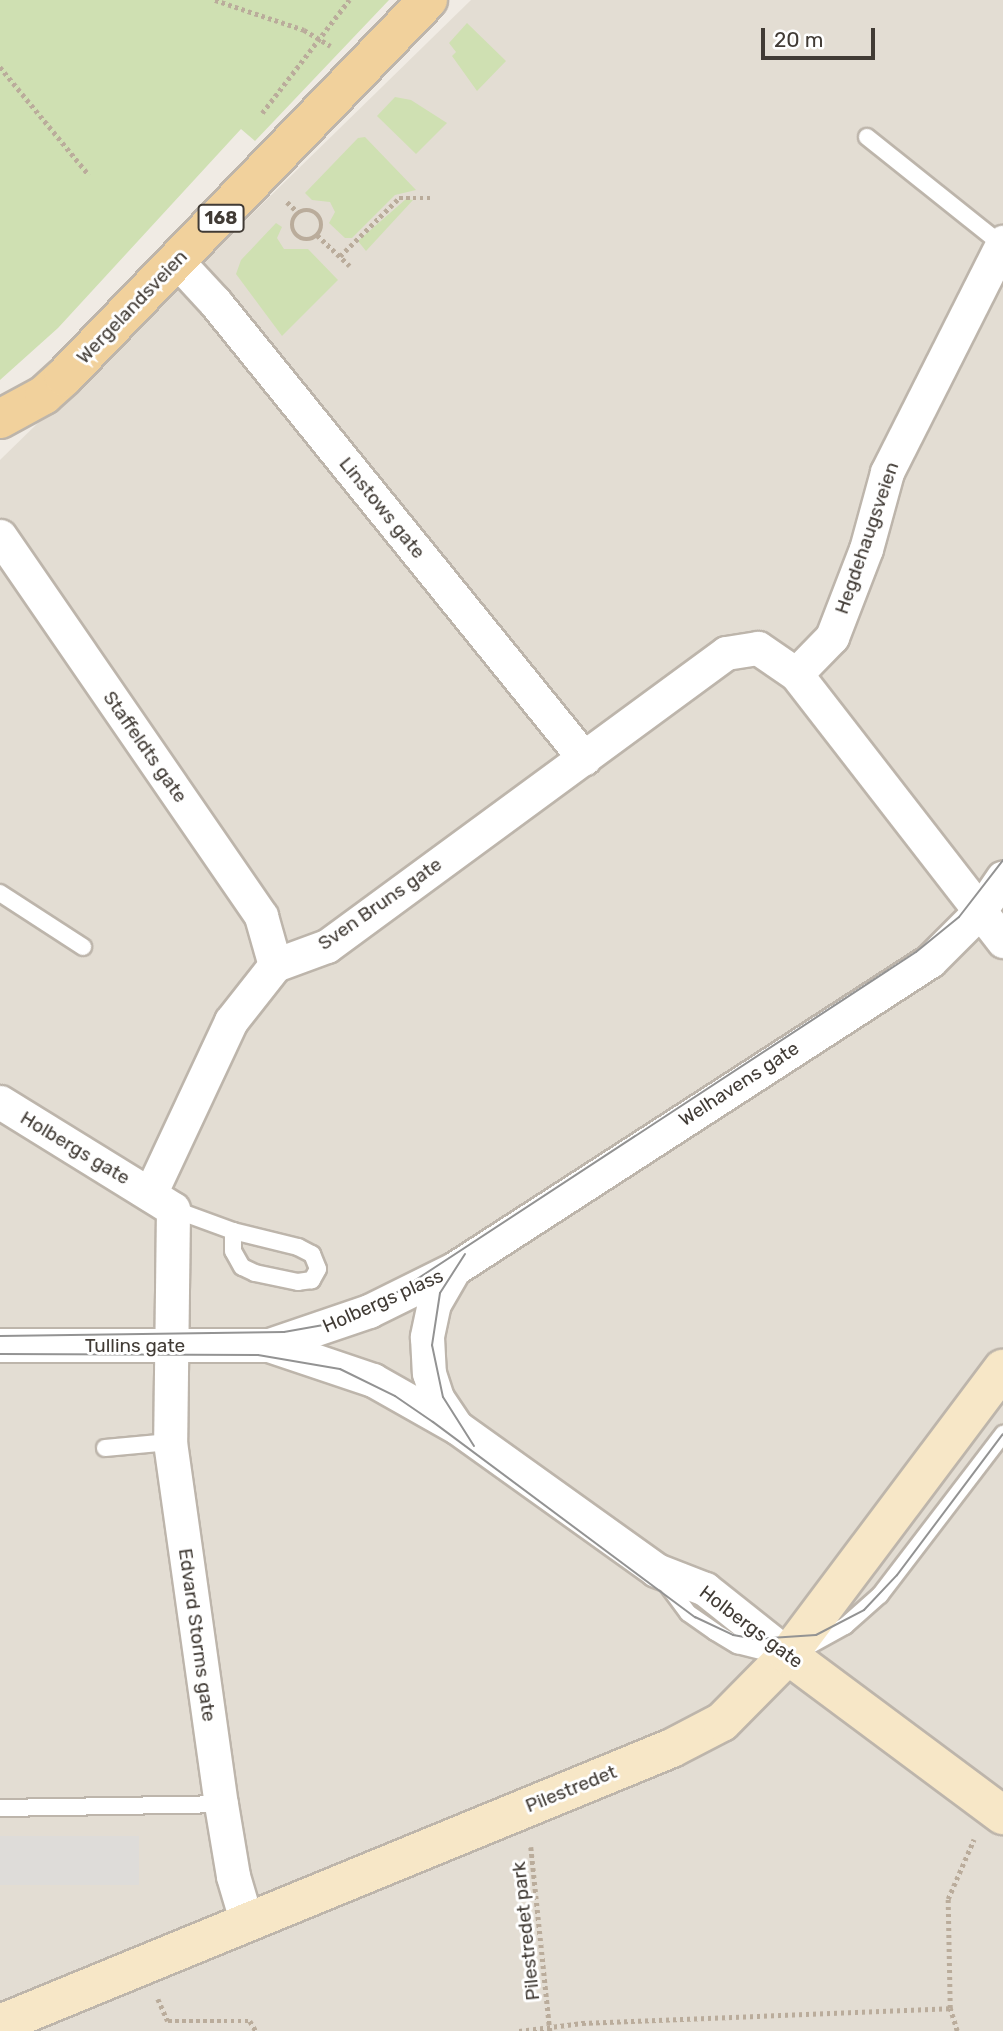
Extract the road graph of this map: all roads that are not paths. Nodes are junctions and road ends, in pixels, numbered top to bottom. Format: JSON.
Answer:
{"nodes":[{"id":1,"x":428,"y":0,"type":"edge"},
{"id":2,"x":867,"y":137,"type":"dead end"},
{"id":3,"x":1002,"y":243,"type":"edge"},
{"id":4,"x":177,"y":261,"type":"junction"},
{"id":5,"x":0,"y":419,"type":"edge"},
{"id":6,"x":0,"y":536,"type":"edge"},
{"id":7,"x":796,"y":674,"type":"junction"},
{"id":8,"x":584,"y":758,"type":"junction"},
{"id":9,"x":1003,"y":877,"type":"edge"},
{"id":10,"x":0,"y":893,"type":"edge"},
{"id":11,"x":979,"y":912,"type":"junction"},
{"id":12,"x":1003,"y":941,"type":"edge"},
{"id":13,"x":83,"y":947,"type":"dead end"},
{"id":14,"x":275,"y":965,"type":"junction"},
{"id":15,"x":0,"y":1102,"type":"edge"},
{"id":16,"x":161,"y":1202,"type":"junction"},
{"id":17,"x":233,"y":1231,"type":"junction"},
{"id":18,"x":454,"y":1269,"type":"junction"},
{"id":19,"x":0,"y":1345,"type":"edge"},
{"id":20,"x":269,"y":1345,"type":"junction"},
{"id":21,"x":167,"y":1346,"type":"junction"},
{"id":22,"x":1003,"y":1369,"type":"edge"},
{"id":23,"x":458,"y":1427,"type":"junction"},
{"id":24,"x":1003,"y":1434,"type":"edge"},
{"id":25,"x":170,"y":1442,"type":"junction"},
{"id":26,"x":105,"y":1448,"type":"dead end"},
{"id":27,"x":788,"y":1655,"type":"junction"},
{"id":28,"x":221,"y":1804,"type":"junction"},
{"id":29,"x":0,"y":1808,"type":"edge"},
{"id":30,"x":990,"y":1823,"type":"edge"},
{"id":31,"x":246,"y":1920,"type":"junction"},
{"id":32,"x":0,"y":2024,"type":"edge"}],
"edges":[{"from":1,"to":4,"type":"main road","name":"Wergelandsveien","number":"168"},
{"from":2,"to":3,"type":"lane"},
{"from":3,"to":7,"type":"street","name":"Hegdehaugsveien"},
{"from":4,"to":5,"type":"main road","name":"Wergelandsveien","number":"168"},
{"from":4,"to":8,"type":"street","name":"Linstows gate"},
{"from":6,"to":14,"type":"street","name":"Staffeldts gate"},
{"from":7,"to":8,"type":"street","name":"Sven Bruns gate"},
{"from":7,"to":11,"type":"street"},
{"from":8,"to":14,"type":"street","name":"Sven Bruns gate"},
{"from":9,"to":11,"type":"street","name":"Welhavens gate"},
{"from":10,"to":13,"type":"lane"},
{"from":11,"to":12,"type":"street"},
{"from":11,"to":18,"type":"street","name":"Welhavens gate"},
{"from":14,"to":16,"type":"street"},
{"from":15,"to":16,"type":"street","name":"Holbergs gate"},
{"from":16,"to":17,"type":"lane"},
{"from":16,"to":21,"type":"street"},
{"from":17,"to":17,"type":"lane"},
{"from":18,"to":20,"type":"street","name":"Holbergs plass"},
{"from":18,"to":23,"type":"street","name":"Holbergs plass"},
{"from":19,"to":21,"type":"street","name":"Tullins gate"},
{"from":20,"to":21,"type":"street","name":"Tullins gate"},
{"from":20,"to":23,"type":"street","name":"Holbergs plass"},
{"from":21,"to":25,"type":"street","name":"Edvard Storms gate"},
{"from":22,"to":27,"type":"main road","name":"Pilestredet"},
{"from":23,"to":27,"type":"street","name":"Holbergs gate"},
{"from":24,"to":27,"type":"lane"},
{"from":25,"to":26,"type":"lane"},
{"from":25,"to":28,"type":"street","name":"Edvard Storms gate"},
{"from":27,"to":30,"type":"main road","name":"Holbergs gate"},
{"from":27,"to":31,"type":"main road","name":"Pilestredet"},
{"from":28,"to":29,"type":"lane"},
{"from":28,"to":31,"type":"street","name":"Edvard Storms gate"},
{"from":31,"to":32,"type":"main road","name":"Pilestredet"}]}
